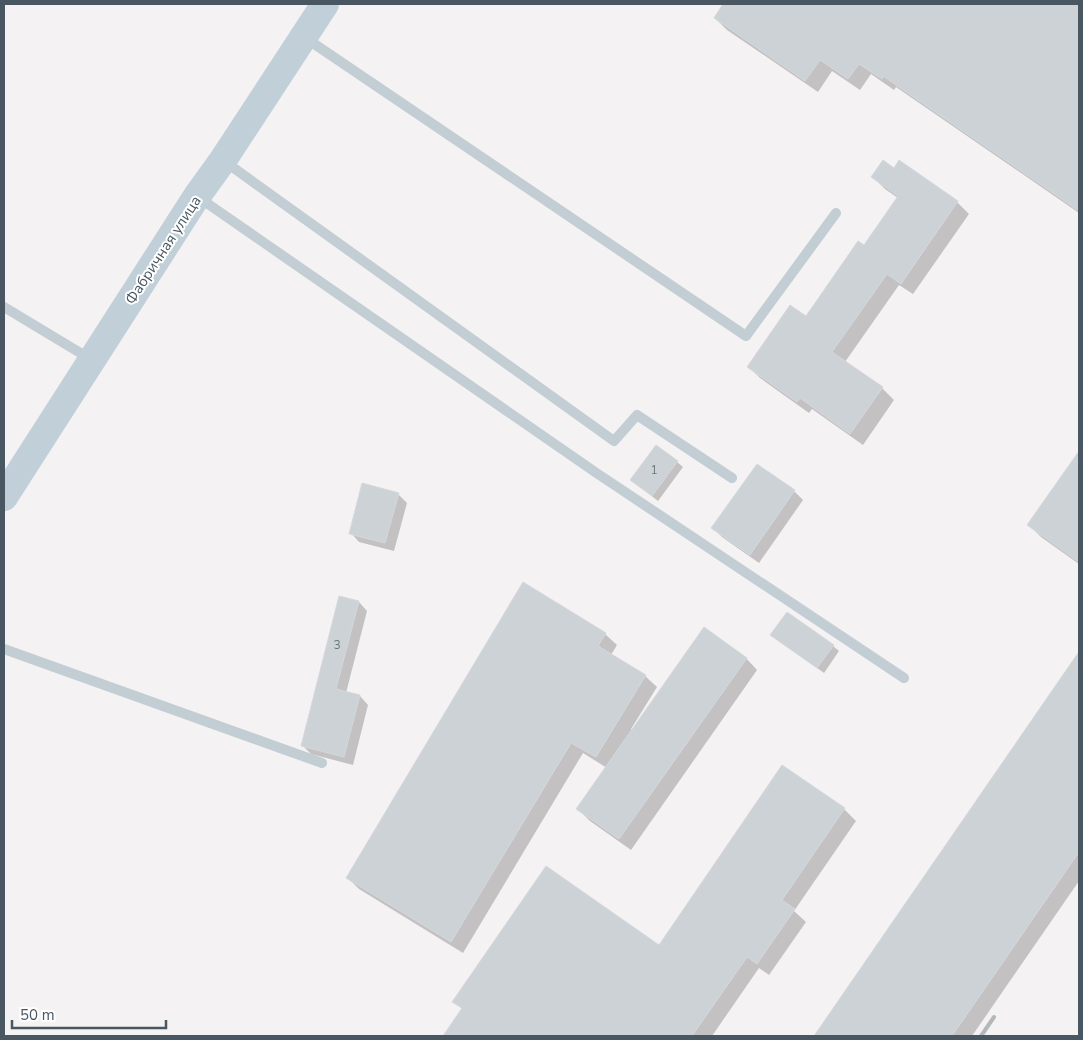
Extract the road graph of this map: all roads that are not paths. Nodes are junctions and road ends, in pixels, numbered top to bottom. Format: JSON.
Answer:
{"nodes":[{"id":1,"x":325,"y":4,"type":"edge"},
{"id":2,"x":304,"y":36,"type":"junction"},
{"id":3,"x":224,"y":160,"type":"junction"},
{"id":4,"x":197,"y":196,"type":"junction"},
{"id":5,"x":836,"y":213,"type":"dead end"},
{"id":6,"x":4,"y":308,"type":"edge"},
{"id":7,"x":93,"y":361,"type":"junction"},
{"id":8,"x":732,"y":478,"type":"dead end"},
{"id":9,"x":4,"y":497,"type":"edge"},
{"id":10,"x":4,"y":649,"type":"edge"},
{"id":11,"x":904,"y":678,"type":"dead end"},
{"id":12,"x":322,"y":763,"type":"dead end"}],
"edges":[{"from":1,"to":2,"type":"main road","name":"Фабричная улица"},
{"from":2,"to":3,"type":"main road","name":"Фабричная улица"},
{"from":2,"to":5,"type":"lane"},
{"from":3,"to":4,"type":"main road","name":"Фабричная улица"},
{"from":3,"to":8,"type":"lane"},
{"from":4,"to":7,"type":"main road","name":"Фабричная улица"},
{"from":4,"to":11,"type":"lane"},
{"from":6,"to":7,"type":"lane"},
{"from":7,"to":9,"type":"main road","name":"Фабричная улица"},
{"from":10,"to":12,"type":"lane"}]}
